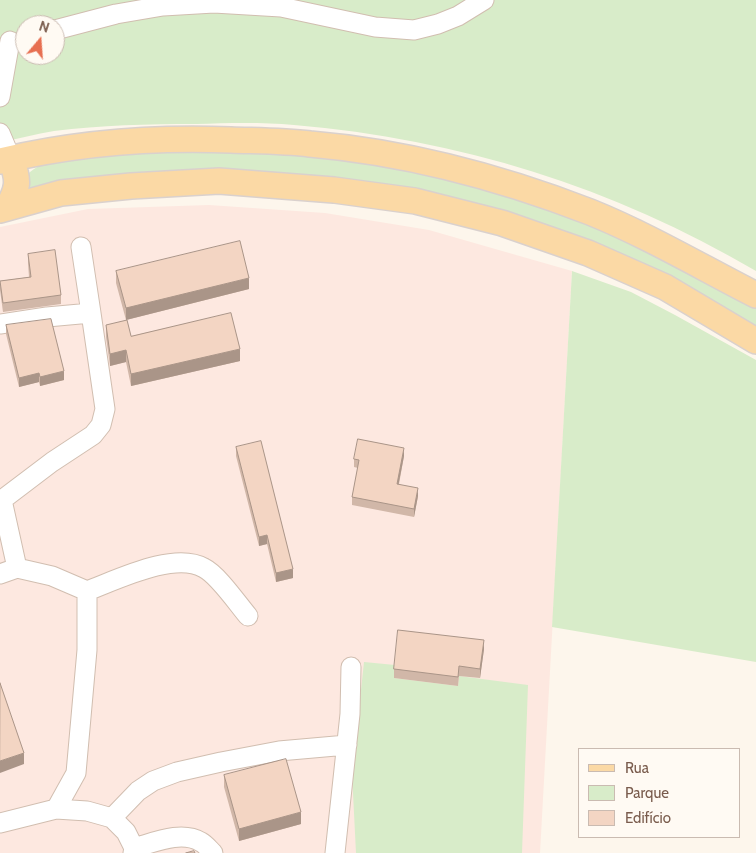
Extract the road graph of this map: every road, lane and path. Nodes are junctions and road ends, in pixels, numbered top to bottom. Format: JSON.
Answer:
{"nodes":[{"id":1,"x":484,"y":0,"type":"edge"},
{"id":2,"x":65,"y":27,"type":"edge"},
{"id":3,"x":12,"y":40,"type":"edge"},
{"id":4,"x":0,"y":97,"type":"edge"},
{"id":5,"x":0,"y":133,"type":"edge"},
{"id":6,"x":5,"y":160,"type":"edge"},
{"id":7,"x":4,"y":209,"type":"edge"},
{"id":8,"x":81,"y":247,"type":"dead end"},
{"id":9,"x":756,"y":295,"type":"edge"},
{"id":10,"x":91,"y":313,"type":"junction"},
{"id":11,"x":0,"y":324,"type":"edge"},
{"id":12,"x":756,"y":341,"type":"edge"},
{"id":13,"x":1,"y":500,"type":"edge"},
{"id":14,"x":9,"y":571,"type":"edge"},
{"id":15,"x":87,"y":591,"type":"junction"},
{"id":16,"x":248,"y":616,"type":"dead end"},
{"id":17,"x":351,"y":667,"type":"dead end"},
{"id":18,"x":347,"y":746,"type":"junction"},
{"id":19,"x":56,"y":809,"type":"junction"},
{"id":20,"x":112,"y":818,"type":"junction"},
{"id":21,"x":0,"y":823,"type":"edge"},
{"id":22,"x":133,"y":851,"type":"edge"},
{"id":23,"x":213,"y":853,"type":"edge"},
{"id":24,"x":335,"y":853,"type":"edge"}],
"edges":[{"from":1,"to":2,"type":"lane"},
{"from":3,"to":4,"type":"lane"},
{"from":5,"to":6,"type":"lane"},
{"from":6,"to":7,"type":"main road"},
{"from":6,"to":9,"type":"main road"},
{"from":7,"to":12,"type":"main road"},
{"from":8,"to":10,"type":"lane"},
{"from":10,"to":11,"type":"lane"},
{"from":10,"to":13,"type":"lane"},
{"from":13,"to":14,"type":"lane"},
{"from":14,"to":15,"type":"lane"},
{"from":15,"to":16,"type":"lane"},
{"from":15,"to":19,"type":"lane"},
{"from":17,"to":18,"type":"lane"},
{"from":18,"to":20,"type":"lane"},
{"from":18,"to":24,"type":"lane"},
{"from":19,"to":20,"type":"lane"},
{"from":19,"to":21,"type":"lane"},
{"from":20,"to":22,"type":"lane"},
{"from":22,"to":23,"type":"lane"}]}
